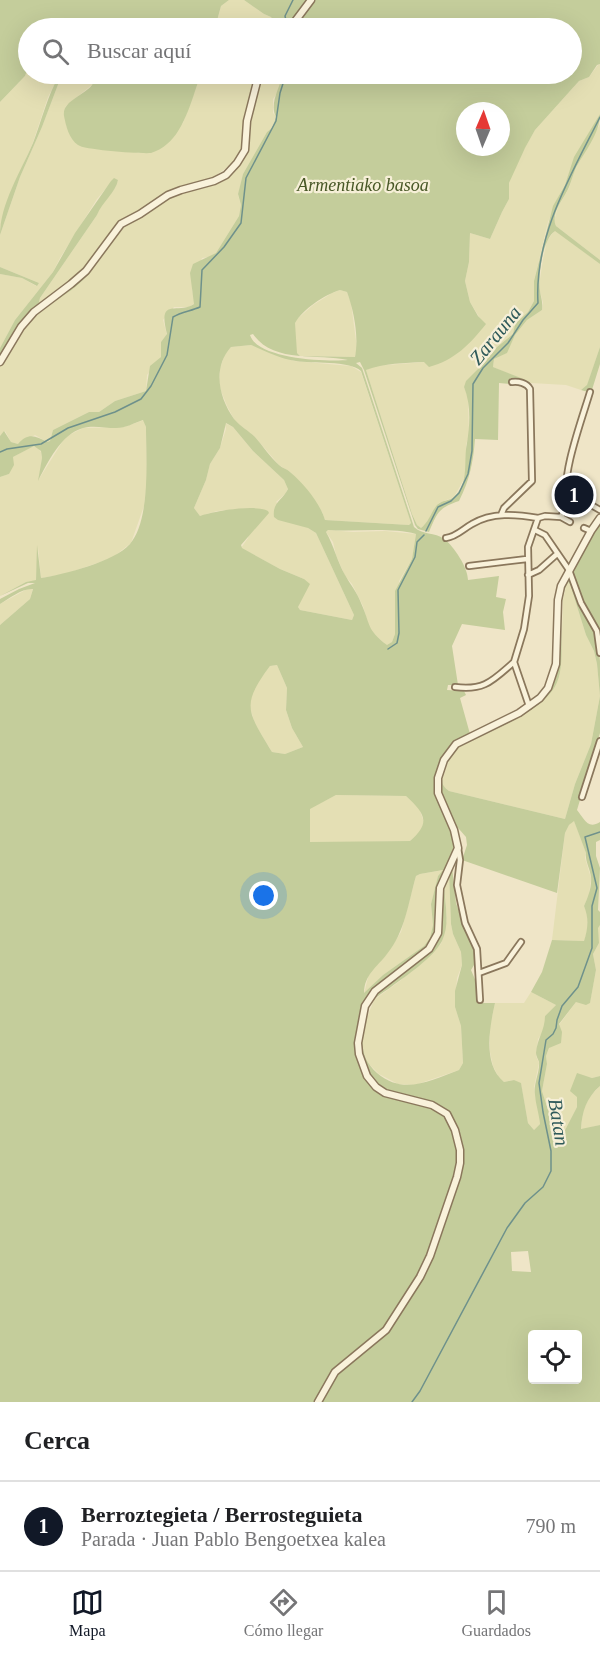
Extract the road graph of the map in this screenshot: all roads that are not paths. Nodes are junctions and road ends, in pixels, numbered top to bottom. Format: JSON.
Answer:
{"nodes":[{"id":1,"x":311,"y":0,"type":"edge"},
{"id":2,"x":298,"y":18,"type":"edge"},
{"id":3,"x":256,"y":84,"type":"edge"},
{"id":4,"x":0,"y":362,"type":"edge"},
{"id":5,"x":513,"y":382,"type":"dead end"},
{"id":6,"x":590,"y":393,"type":"dead end"},
{"id":7,"x":569,"y":498,"type":"junction"},
{"id":8,"x":600,"y":510,"type":"edge"},
{"id":9,"x":501,"y":515,"type":"junction"},
{"id":10,"x":561,"y":517,"type":"junction"},
{"id":11,"x":538,"y":518,"type":"junction"},
{"id":12,"x":600,"y":518,"type":"edge"},
{"id":13,"x":570,"y":522,"type":"dead end"},
{"id":14,"x":535,"y":530,"type":"junction"},
{"id":15,"x":446,"y":538,"type":"dead end"},
{"id":16,"x":557,"y":554,"type":"junction"},
{"id":17,"x":527,"y":559,"type":"junction"},
{"id":18,"x":469,"y":566,"type":"dead end"},
{"id":19,"x":569,"y":570,"type":"junction"},
{"id":20,"x":528,"y":574,"type":"junction"},
{"id":21,"x":600,"y":653,"type":"edge"},
{"id":22,"x":514,"y":662,"type":"junction"},
{"id":23,"x":455,"y":687,"type":"dead end"},
{"id":24,"x":529,"y":706,"type":"junction"},
{"id":25,"x":600,"y":741,"type":"edge"},
{"id":26,"x":582,"y":797,"type":"dead end"},
{"id":27,"x":458,"y":848,"type":"junction"},
{"id":28,"x":521,"y":942,"type":"dead end"},
{"id":29,"x":478,"y":973,"type":"junction"},
{"id":30,"x":480,"y":1000,"type":"dead end"},
{"id":31,"x":318,"y":1402,"type":"edge"}],
"edges":[{"from":1,"to":2,"type":"street"},
{"from":3,"to":4,"type":"street"},
{"from":5,"to":9,"type":"street"},
{"from":6,"to":7,"type":"street"},
{"from":7,"to":8,"type":"street"},
{"from":7,"to":10,"type":"street"},
{"from":9,"to":11,"type":"street"},
{"from":9,"to":15,"type":"street"},
{"from":10,"to":11,"type":"street"},
{"from":10,"to":13,"type":"street"},
{"from":11,"to":14,"type":"street"},
{"from":12,"to":19,"type":"street"},
{"from":14,"to":16,"type":"street"},
{"from":14,"to":17,"type":"street"},
{"from":16,"to":19,"type":"street"},
{"from":16,"to":20,"type":"street"},
{"from":17,"to":18,"type":"street"},
{"from":17,"to":20,"type":"street"},
{"from":19,"to":21,"type":"street"},
{"from":19,"to":24,"type":"street"},
{"from":20,"to":22,"type":"street"},
{"from":22,"to":23,"type":"street"},
{"from":22,"to":24,"type":"street"},
{"from":24,"to":27,"type":"street"},
{"from":25,"to":26,"type":"street"},
{"from":27,"to":29,"type":"street"},
{"from":27,"to":31,"type":"street"},
{"from":28,"to":29,"type":"street"},
{"from":29,"to":30,"type":"street"}]}
